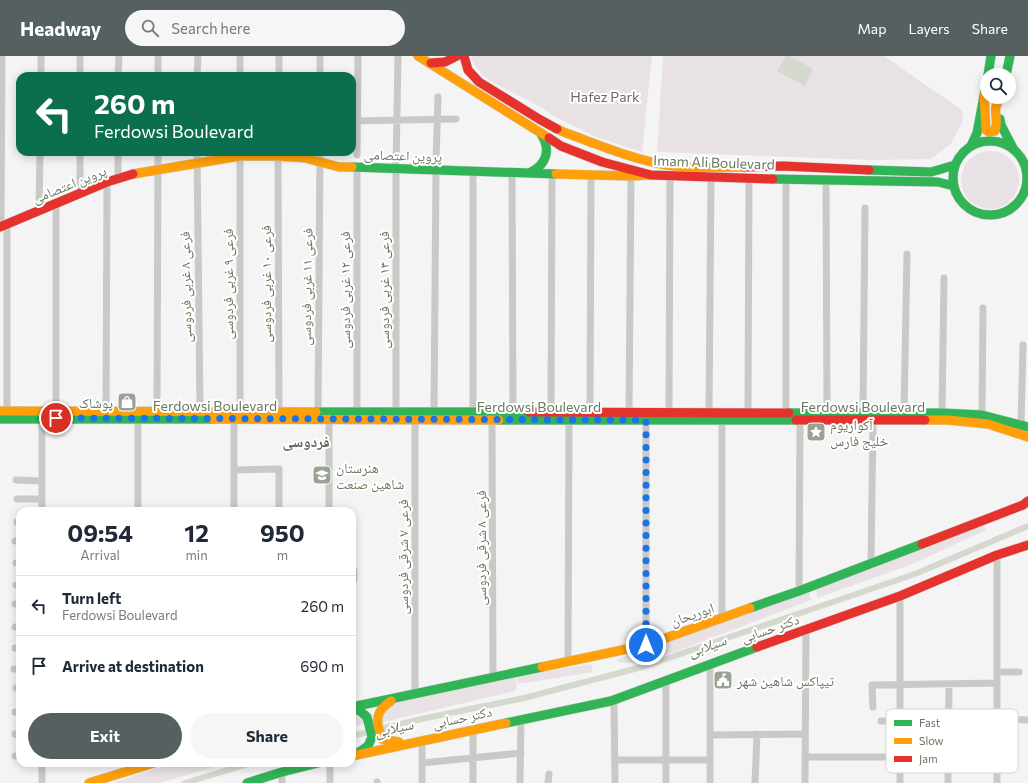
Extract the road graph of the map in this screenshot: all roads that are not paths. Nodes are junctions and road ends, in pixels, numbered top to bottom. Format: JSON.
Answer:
{"nodes":[{"id":1,"x":2,"y":56,"type":"edge"},
{"id":2,"x":41,"y":56,"type":"edge"},
{"id":3,"x":80,"y":56,"type":"edge"},
{"id":4,"x":119,"y":56,"type":"edge"},
{"id":5,"x":158,"y":56,"type":"edge"},
{"id":6,"x":198,"y":56,"type":"edge"},
{"id":7,"x":240,"y":56,"type":"edge"},
{"id":8,"x":279,"y":56,"type":"edge"},
{"id":9,"x":320,"y":56,"type":"edge"},
{"id":10,"x":358,"y":56,"type":"edge"},
{"id":11,"x":398,"y":56,"type":"edge"},
{"id":12,"x":418,"y":56,"type":"edge"},
{"id":13,"x":457,"y":56,"type":"edge"},
{"id":14,"x":464,"y":56,"type":"edge"},
{"id":15,"x":991,"y":56,"type":"edge"},
{"id":16,"x":1010,"y":56,"type":"edge"},
{"id":17,"x":429,"y":63,"type":"junction"},
{"id":18,"x":989,"y":68,"type":"edge"},
{"id":19,"x":1007,"y":68,"type":"edge"},
{"id":20,"x":468,"y":70,"type":"junction"},
{"id":21,"x":41,"y":72,"type":"edge"},
{"id":22,"x":80,"y":72,"type":"edge"},
{"id":23,"x":118,"y":72,"type":"edge"},
{"id":24,"x":158,"y":72,"type":"edge"},
{"id":25,"x":197,"y":72,"type":"edge"},
{"id":26,"x":240,"y":72,"type":"edge"},
{"id":27,"x":279,"y":72,"type":"edge"},
{"id":28,"x":320,"y":72,"type":"edge"},
{"id":29,"x":459,"y":81,"type":"junction"},
{"id":30,"x":438,"y":97,"type":"dead end"},
{"id":31,"x":356,"y":99,"type":"edge"},
{"id":32,"x":982,"y":104,"type":"edge"},
{"id":33,"x":984,"y":104,"type":"edge"},
{"id":34,"x":997,"y":104,"type":"edge"},
{"id":35,"x":999,"y":104,"type":"edge"},
{"id":36,"x":456,"y":119,"type":"dead end"},
{"id":37,"x":397,"y":120,"type":"junction"},
{"id":38,"x":437,"y":120,"type":"junction"},
{"id":39,"x":356,"y":121,"type":"edge"},
{"id":40,"x":540,"y":132,"type":"junction"},
{"id":41,"x":356,"y":138,"type":"edge"},
{"id":42,"x":971,"y":146,"type":"junction"},
{"id":43,"x":1013,"y":148,"type":"junction"},
{"id":44,"x":357,"y":155,"type":"dead end"},
{"id":45,"x":40,"y":156,"type":"edge"},
{"id":46,"x":80,"y":156,"type":"edge"},
{"id":47,"x":118,"y":156,"type":"edge"},
{"id":48,"x":158,"y":156,"type":"edge"},
{"id":49,"x":197,"y":156,"type":"edge"},
{"id":50,"x":229,"y":156,"type":"edge"},
{"id":51,"x":240,"y":156,"type":"edge"},
{"id":52,"x":278,"y":156,"type":"joint"},
{"id":53,"x":320,"y":156,"type":"edge"},
{"id":54,"x":436,"y":160,"type":"dead end"},
{"id":55,"x":197,"y":162,"type":"junction"},
{"id":56,"x":320,"y":162,"type":"junction"},
{"id":57,"x":955,"y":165,"type":"junction"},
{"id":58,"x":755,"y":166,"type":"junction"},
{"id":59,"x":783,"y":166,"type":"junction"},
{"id":60,"x":357,"y":168,"type":"junction"},
{"id":61,"x":942,"y":168,"type":"junction"},
{"id":62,"x":157,"y":169,"type":"junction"},
{"id":63,"x":396,"y":169,"type":"junction"},
{"id":64,"x":436,"y":170,"type":"junction"},
{"id":65,"x":473,"y":171,"type":"junction"},
{"id":66,"x":1028,"y":171,"type":"edge"},
{"id":67,"x":512,"y":172,"type":"junction"},
{"id":68,"x":527,"y":173,"type":"junction"},
{"id":69,"x":547,"y":173,"type":"junction"},
{"id":70,"x":591,"y":175,"type":"junction"},
{"id":71,"x":651,"y":175,"type":"junction"},
{"id":72,"x":630,"y":176,"type":"junction"},
{"id":73,"x":670,"y":177,"type":"junction"},
{"id":74,"x":711,"y":178,"type":"junction"},
{"id":75,"x":118,"y":179,"type":"junction"},
{"id":76,"x":752,"y":179,"type":"junction"},
{"id":77,"x":782,"y":179,"type":"junction"},
{"id":78,"x":826,"y":179,"type":"junction"},
{"id":79,"x":106,"y":182,"type":"junction"},
{"id":80,"x":938,"y":182,"type":"junction"},
{"id":81,"x":954,"y":186,"type":"junction"},
{"id":82,"x":1026,"y":192,"type":"edge"},
{"id":83,"x":80,"y":194,"type":"junction"},
{"id":84,"x":56,"y":203,"type":"junction"},
{"id":85,"x":865,"y":208,"type":"dead end"},
{"id":86,"x":39,"y":211,"type":"junction"},
{"id":87,"x":3,"y":226,"type":"edge"},
{"id":88,"x":907,"y":254,"type":"dead end"},
{"id":89,"x":944,"y":278,"type":"dead end"},
{"id":90,"x":983,"y":308,"type":"dead end"},
{"id":91,"x":1024,"y":345,"type":"dead end"},
{"id":92,"x":4,"y":411,"type":"edge"},
{"id":93,"x":56,"y":411,"type":"junction"},
{"id":94,"x":106,"y":411,"type":"junction"},
{"id":95,"x":157,"y":411,"type":"junction"},
{"id":96,"x":200,"y":411,"type":"junction"},
{"id":97,"x":279,"y":412,"type":"junction"},
{"id":98,"x":318,"y":412,"type":"junction"},
{"id":99,"x":357,"y":412,"type":"junction"},
{"id":100,"x":396,"y":412,"type":"junction"},
{"id":101,"x":434,"y":412,"type":"junction"},
{"id":102,"x":473,"y":412,"type":"junction"},
{"id":103,"x":513,"y":412,"type":"junction"},
{"id":104,"x":551,"y":412,"type":"junction"},
{"id":105,"x":590,"y":412,"type":"junction"},
{"id":106,"x":629,"y":412,"type":"junction"},
{"id":107,"x":669,"y":413,"type":"junction"},
{"id":108,"x":709,"y":413,"type":"junction"},
{"id":109,"x":748,"y":413,"type":"junction"},
{"id":110,"x":786,"y":413,"type":"junction"},
{"id":111,"x":827,"y":413,"type":"junction"},
{"id":112,"x":863,"y":413,"type":"junction"},
{"id":113,"x":904,"y":413,"type":"junction"},
{"id":114,"x":180,"y":415,"type":"junction"},
{"id":115,"x":237,"y":415,"type":"junction"},
{"id":116,"x":982,"y":415,"type":"junction"},
{"id":117,"x":694,"y":416,"type":"junction"},
{"id":118,"x":942,"y":416,"type":"junction"},
{"id":119,"x":42,"y":418,"type":"junction"},
{"id":120,"x":0,"y":419,"type":"edge"},
{"id":121,"x":138,"y":419,"type":"junction"},
{"id":122,"x":329,"y":419,"type":"junction"},
{"id":123,"x":492,"y":419,"type":"junction"},
{"id":124,"x":415,"y":420,"type":"junction"},
{"id":125,"x":569,"y":420,"type":"junction"},
{"id":126,"x":646,"y":420,"type":"junction"},
{"id":127,"x":800,"y":420,"type":"junction"},
{"id":128,"x":873,"y":420,"type":"junction"},
{"id":129,"x":722,"y":421,"type":"junction"},
{"id":130,"x":1024,"y":426,"type":"edge"},
{"id":131,"x":1028,"y":437,"type":"edge"},
{"id":132,"x":234,"y":470,"type":"junction"},
{"id":133,"x":16,"y":480,"type":"dead end"},
{"id":134,"x":42,"y":481,"type":"junction"},
{"id":135,"x":42,"y":498,"type":"junction"},
{"id":136,"x":17,"y":499,"type":"dead end"},
{"id":137,"x":1026,"y":504,"type":"edge"},
{"id":138,"x":42,"y":507,"type":"edge"},
{"id":139,"x":138,"y":507,"type":"edge"},
{"id":140,"x":234,"y":507,"type":"edge"},
{"id":141,"x":279,"y":507,"type":"edge"},
{"id":142,"x":330,"y":507,"type":"edge"},
{"id":143,"x":1028,"y":545,"type":"edge"},
{"id":144,"x":997,"y":555,"type":"junction"},
{"id":145,"x":871,"y":563,"type":"junction"},
{"id":146,"x":799,"y":591,"type":"junction"},
{"id":147,"x":900,"y":596,"type":"junction"},
{"id":148,"x":722,"y":619,"type":"junction"},
{"id":149,"x":806,"y":630,"type":"junction"},
{"id":150,"x":646,"y":645,"type":"junction"},
{"id":151,"x":568,"y":661,"type":"junction"},
{"id":152,"x":710,"y":664,"type":"junction"},
{"id":153,"x":997,"y":672,"type":"junction"},
{"id":154,"x":1019,"y":672,"type":"dead end"},
{"id":155,"x":494,"y":676,"type":"junction"},
{"id":156,"x":666,"y":680,"type":"junction"},
{"id":157,"x":997,"y":683,"type":"junction"},
{"id":158,"x":900,"y":684,"type":"junction"},
{"id":159,"x":949,"y":684,"type":"junction"},
{"id":160,"x":415,"y":694,"type":"junction"},
{"id":161,"x":396,"y":698,"type":"junction"},
{"id":162,"x":614,"y":700,"type":"junction"},
{"id":163,"x":356,"y":707,"type":"edge"},
{"id":164,"x":873,"y":707,"type":"dead end"},
{"id":165,"x":356,"y":709,"type":"edge"},
{"id":166,"x":900,"y":709,"type":"edge"},
{"id":167,"x":949,"y":709,"type":"edge"},
{"id":168,"x":997,"y":709,"type":"edge"},
{"id":169,"x":521,"y":719,"type":"junction"},
{"id":170,"x":1018,"y":720,"type":"edge"},
{"id":171,"x":1028,"y":720,"type":"edge"},
{"id":172,"x":881,"y":721,"type":"dead end"},
{"id":173,"x":886,"y":721,"type":"edge"},
{"id":174,"x":473,"y":729,"type":"junction"},
{"id":175,"x":757,"y":734,"type":"junction"},
{"id":176,"x":805,"y":734,"type":"junction"},
{"id":177,"x":710,"y":735,"type":"junction"},
{"id":178,"x":422,"y":740,"type":"junction"},
{"id":179,"x":408,"y":743,"type":"junction"},
{"id":180,"x":521,"y":753,"type":"junction"},
{"id":181,"x":356,"y":754,"type":"edge"},
{"id":182,"x":356,"y":755,"type":"edge"},
{"id":183,"x":473,"y":757,"type":"junction"},
{"id":184,"x":805,"y":757,"type":"junction"},
{"id":185,"x":886,"y":757,"type":"edge"},
{"id":186,"x":615,"y":760,"type":"junction"},
{"id":187,"x":666,"y":760,"type":"junction"},
{"id":188,"x":710,"y":760,"type":"junction"},
{"id":189,"x":422,"y":763,"type":"junction"},
{"id":190,"x":42,"y":767,"type":"edge"},
{"id":191,"x":132,"y":767,"type":"edge"},
{"id":192,"x":302,"y":767,"type":"edge"},
{"id":193,"x":330,"y":767,"type":"edge"},
{"id":194,"x":282,"y":772,"type":"junction"},
{"id":195,"x":948,"y":773,"type":"edge"},
{"id":196,"x":549,"y":774,"type":"dead end"},
{"id":197,"x":42,"y":783,"type":"edge"},
{"id":198,"x":88,"y":783,"type":"edge"},
{"id":199,"x":247,"y":783,"type":"edge"},
{"id":200,"x":282,"y":783,"type":"edge"},
{"id":201,"x":330,"y":783,"type":"edge"},
{"id":202,"x":422,"y":783,"type":"edge"},
{"id":203,"x":473,"y":783,"type":"edge"},
{"id":204,"x":520,"y":783,"type":"edge"},
{"id":205,"x":548,"y":783,"type":"edge"},
{"id":206,"x":615,"y":783,"type":"edge"},
{"id":207,"x":666,"y":783,"type":"edge"},
{"id":208,"x":710,"y":783,"type":"edge"},
{"id":209,"x":756,"y":783,"type":"edge"},
{"id":210,"x":805,"y":783,"type":"edge"},
{"id":211,"x":948,"y":783,"type":"edge"}],
"edges":[{"from":1,"to":87,"type":"street"},
{"from":2,"to":21,"type":"street"},
{"from":3,"to":22,"type":"street"},
{"from":4,"to":23,"type":"street"},
{"from":5,"to":24,"type":"street"},
{"from":6,"to":25,"type":"street"},
{"from":7,"to":26,"type":"street"},
{"from":8,"to":27,"type":"street"},
{"from":9,"to":28,"type":"street"},
{"from":10,"to":31,"type":"street"},
{"from":11,"to":37,"type":"street","name":"فرعی ۱۳ غربی فردوسی"},
{"from":12,"to":17,"type":"main road","name":"Imam Ali Boulevard"},
{"from":13,"to":17,"type":"main road"},
{"from":14,"to":20,"type":"main road","name":"Imam Ali Boulevard"},
{"from":15,"to":18,"type":"main road"},
{"from":16,"to":19,"type":"main road"},
{"from":17,"to":29,"type":"main road","name":"Imam Ali Boulevard"},
{"from":20,"to":29,"type":"main road"},
{"from":20,"to":58,"type":"main road","name":"Imam Ali Boulevard"},
{"from":29,"to":40,"type":"main road","name":"Imam Ali Boulevard"},
{"from":30,"to":38,"type":"street"},
{"from":32,"to":42,"type":"main road"},
{"from":33,"to":34,"type":"main road"},
{"from":35,"to":43,"type":"main road"},
{"from":36,"to":38,"type":"street"},
{"from":37,"to":38,"type":"street"},
{"from":37,"to":39,"type":"street"},
{"from":37,"to":63,"type":"street","name":"فرعی ۱۳ غربی فردوسی"},
{"from":38,"to":54,"type":"street"},
{"from":40,"to":68,"type":"main road"},
{"from":40,"to":71,"type":"main road","name":"Imam Ali Boulevard"},
{"from":41,"to":44,"type":"street"},
{"from":42,"to":43,"type":"main road"},
{"from":42,"to":57,"type":"main road"},
{"from":43,"to":66,"type":"main road"},
{"from":45,"to":86,"type":"street"},
{"from":46,"to":83,"type":"street"},
{"from":47,"to":75,"type":"street"},
{"from":48,"to":62,"type":"street"},
{"from":49,"to":55,"type":"street","name":"فرعی ۸ غربی فردوسی"},
{"from":50,"to":55,"type":"main road","name":"پروین اعتصامی"},
{"from":51,"to":115,"type":"street","name":"فرعی ۹ غربی فردوسی"},
{"from":52,"to":56,"type":"main road","name":"پروین اعتصامی"},
{"from":52,"to":97,"type":"street","name":"فرعی ۱۰ غربی فردوسی"},
{"from":53,"to":56,"type":"street","name":"فرعی ۱۱ غربی فردوسی"},
{"from":55,"to":62,"type":"main road","name":"پروین اعتصامی"},
{"from":55,"to":96,"type":"street","name":"فرعی ۸ غربی فردوسی"},
{"from":56,"to":60,"type":"main road","name":"پروین اعتصامی"},
{"from":56,"to":98,"type":"street","name":"فرعی ۱۱ غربی فردوسی"},
{"from":57,"to":61,"type":"main road","name":"Imam Ali Boulevard"},
{"from":57,"to":81,"type":"main road"},
{"from":58,"to":59,"type":"main road","name":"Imam Ali Boulevard"},
{"from":58,"to":76,"type":"main road"},
{"from":59,"to":61,"type":"main road","name":"Imam Ali Boulevard"},
{"from":59,"to":77,"type":"main road"},
{"from":60,"to":63,"type":"main road","name":"پروین اعتصامی"},
{"from":60,"to":99,"type":"street","name":"فرعی ۱۲ غربی فردوسی"},
{"from":61,"to":80,"type":"main road"},
{"from":62,"to":75,"type":"main road","name":"پروین اعتصامی"},
{"from":62,"to":95,"type":"street"},
{"from":63,"to":64,"type":"main road","name":"پروین اعتصامی"},
{"from":63,"to":100,"type":"street","name":"فرعی ۱۳ غربی فردوسی"},
{"from":64,"to":65,"type":"main road","name":"پروین اعتصامی"},
{"from":64,"to":101,"type":"street"},
{"from":65,"to":67,"type":"main road","name":"پروین اعتصامی"},
{"from":65,"to":102,"type":"street"},
{"from":66,"to":82,"type":"main road"},
{"from":67,"to":68,"type":"main road","name":"پروین اعتصامی"},
{"from":67,"to":103,"type":"street"},
{"from":68,"to":69,"type":"main road","name":"پروین اعتصامی"},
{"from":69,"to":70,"type":"main road","name":"پروین اعتصامی"},
{"from":69,"to":104,"type":"street"},
{"from":70,"to":72,"type":"main road","name":"پروین اعتصامی"},
{"from":70,"to":105,"type":"street"},
{"from":71,"to":72,"type":"main road","name":"پروین اعتصامی"},
{"from":71,"to":73,"type":"main road","name":"Imam Ali Boulevard"},
{"from":72,"to":106,"type":"street"},
{"from":73,"to":74,"type":"main road","name":"Imam Ali Boulevard"},
{"from":73,"to":107,"type":"street"},
{"from":74,"to":76,"type":"main road","name":"Imam Ali Boulevard"},
{"from":74,"to":108,"type":"street"},
{"from":75,"to":79,"type":"main road","name":"پروین اعتصامی"},
{"from":76,"to":77,"type":"main road","name":"Imam Ali Boulevard"},
{"from":76,"to":109,"type":"street"},
{"from":77,"to":78,"type":"main road","name":"Imam Ali Boulevard"},
{"from":77,"to":110,"type":"street"},
{"from":78,"to":80,"type":"main road","name":"Imam Ali Boulevard"},
{"from":78,"to":111,"type":"street"},
{"from":79,"to":83,"type":"main road","name":"پروین اعتصامی"},
{"from":79,"to":94,"type":"street"},
{"from":80,"to":81,"type":"main road","name":"Imam Ali Boulevard"},
{"from":81,"to":82,"type":"main road"},
{"from":83,"to":84,"type":"main road","name":"پروین اعتصامی"},
{"from":84,"to":86,"type":"main road","name":"پروین اعتصامی"},
{"from":84,"to":93,"type":"street"},
{"from":85,"to":112,"type":"street"},
{"from":86,"to":87,"type":"main road","name":"پروین اعتصامی"},
{"from":87,"to":92,"type":"street"},
{"from":88,"to":113,"type":"street"},
{"from":89,"to":118,"type":"street"},
{"from":90,"to":116,"type":"street"},
{"from":91,"to":130,"type":"street"},
{"from":92,"to":93,"type":"main road","name":"Ferdowsi Boulevard"},
{"from":93,"to":94,"type":"main road","name":"Ferdowsi Boulevard"},
{"from":94,"to":95,"type":"main road","name":"Ferdowsi Boulevard"},
{"from":95,"to":114,"type":"main road","name":"Ferdowsi Boulevard"},
{"from":96,"to":114,"type":"main road","name":"Ferdowsi Boulevard"},
{"from":96,"to":115,"type":"main road","name":"Ferdowsi Boulevard"},
{"from":97,"to":98,"type":"main road","name":"Ferdowsi Boulevard"},
{"from":97,"to":115,"type":"main road","name":"Ferdowsi Boulevard"},
{"from":98,"to":99,"type":"main road","name":"Ferdowsi Boulevard"},
{"from":99,"to":100,"type":"main road","name":"Ferdowsi Boulevard"},
{"from":100,"to":101,"type":"main road","name":"Ferdowsi Boulevard"},
{"from":101,"to":102,"type":"main road","name":"Ferdowsi Boulevard"},
{"from":102,"to":103,"type":"main road","name":"Ferdowsi Boulevard"},
{"from":103,"to":104,"type":"main road","name":"Ferdowsi Boulevard"},
{"from":104,"to":105,"type":"main road","name":"Ferdowsi Boulevard"},
{"from":105,"to":106,"type":"main road","name":"Ferdowsi Boulevard"},
{"from":106,"to":107,"type":"main road","name":"Ferdowsi Boulevard"},
{"from":107,"to":117,"type":"main road","name":"Ferdowsi Boulevard"},
{"from":108,"to":109,"type":"main road","name":"Ferdowsi Boulevard"},
{"from":108,"to":117,"type":"main road","name":"Ferdowsi Boulevard"},
{"from":109,"to":110,"type":"main road","name":"Ferdowsi Boulevard"},
{"from":110,"to":111,"type":"main road","name":"Ferdowsi Boulevard"},
{"from":111,"to":112,"type":"main road","name":"Ferdowsi Boulevard"},
{"from":112,"to":113,"type":"main road","name":"Ferdowsi Boulevard"},
{"from":113,"to":118,"type":"main road","name":"Ferdowsi Boulevard"},
{"from":114,"to":115,"type":"main road","name":"Ferdowsi Boulevard"},
{"from":114,"to":121,"type":"main road","name":"Ferdowsi Boulevard"},
{"from":115,"to":122,"type":"main road","name":"Ferdowsi Boulevard"},
{"from":115,"to":132,"type":"street","name":"فرعی ۹ غربی فردوسی"},
{"from":116,"to":118,"type":"main road","name":"Ferdowsi Boulevard"},
{"from":116,"to":130,"type":"main road","name":"Ferdowsi Boulevard"},
{"from":117,"to":126,"type":"main road","name":"Ferdowsi Boulevard"},
{"from":117,"to":129,"type":"main road","name":"Ferdowsi Boulevard"},
{"from":118,"to":128,"type":"main road","name":"Ferdowsi Boulevard"},
{"from":118,"to":131,"type":"main road","name":"Ferdowsi Boulevard"},
{"from":119,"to":120,"type":"main road","name":"Ferdowsi Boulevard"},
{"from":119,"to":121,"type":"main road","name":"Ferdowsi Boulevard"},
{"from":119,"to":134,"type":"street"},
{"from":121,"to":139,"type":"street"},
{"from":122,"to":124,"type":"main road","name":"Ferdowsi Boulevard"},
{"from":122,"to":142,"type":"street"},
{"from":123,"to":124,"type":"main road","name":"Ferdowsi Boulevard"},
{"from":123,"to":125,"type":"main road","name":"Ferdowsi Boulevard"},
{"from":123,"to":155,"type":"street","name":"فرعی ۸ شرقی فردوسی"},
{"from":124,"to":160,"type":"street","name":"فرعی ۷ شرقی فردوسی"},
{"from":125,"to":126,"type":"main road","name":"Ferdowsi Boulevard"},
{"from":125,"to":151,"type":"street"},
{"from":126,"to":150,"type":"street"},
{"from":127,"to":128,"type":"main road","name":"Ferdowsi Boulevard"},
{"from":127,"to":129,"type":"main road","name":"Ferdowsi Boulevard"},
{"from":127,"to":146,"type":"street"},
{"from":128,"to":145,"type":"street"},
{"from":129,"to":148,"type":"street"},
{"from":132,"to":140,"type":"street","name":"فرعی ۹ غربی فردوسی"},
{"from":132,"to":141,"type":"street"},
{"from":133,"to":134,"type":"street"},
{"from":134,"to":135,"type":"street"},
{"from":135,"to":136,"type":"street"},
{"from":135,"to":138,"type":"street"},
{"from":137,"to":145,"type":"main road","name":"ابوریحان"},
{"from":143,"to":144,"type":"main road","name":"دکتر حسابی"},
{"from":144,"to":147,"type":"main road","name":"دکتر حسابی"},
{"from":144,"to":153,"type":"street"},
{"from":145,"to":146,"type":"main road","name":"ابوریحان"},
{"from":146,"to":148,"type":"main road","name":"ابوریحان"},
{"from":147,"to":149,"type":"main road","name":"دکتر حسابی"},
{"from":147,"to":158,"type":"street"},
{"from":148,"to":150,"type":"main road","name":"ابوریحان"},
{"from":149,"to":152,"type":"main road","name":"دکتر حسابی"},
{"from":149,"to":176,"type":"street"},
{"from":150,"to":151,"type":"main road","name":"ابوریحان"},
{"from":151,"to":155,"type":"main road","name":"ابوریحان"},
{"from":152,"to":156,"type":"main road","name":"دکتر حسابی"},
{"from":152,"to":177,"type":"street"},
{"from":153,"to":154,"type":"street"},
{"from":153,"to":157,"type":"street"},
{"from":155,"to":160,"type":"main road","name":"ابوریحان"},
{"from":156,"to":162,"type":"main road","name":"دکتر حسابی"},
{"from":156,"to":187,"type":"street"},
{"from":157,"to":159,"type":"street"},
{"from":157,"to":168,"type":"street"},
{"from":158,"to":159,"type":"street"},
{"from":158,"to":164,"type":"street"},
{"from":158,"to":166,"type":"street"},
{"from":159,"to":167,"type":"street"},
{"from":160,"to":161,"type":"main road","name":"ابوریحان"},
{"from":161,"to":163,"type":"main road","name":"ابوریحان"},
{"from":161,"to":179,"type":"main road"},
{"from":162,"to":169,"type":"main road","name":"دکتر حسابی"},
{"from":162,"to":186,"type":"street"},
{"from":165,"to":181,"type":"main road"},
{"from":169,"to":174,"type":"main road","name":"دکتر حسابی"},
{"from":169,"to":180,"type":"street"},
{"from":170,"to":171,"type":"street"},
{"from":172,"to":173,"type":"street"},
{"from":174,"to":178,"type":"main road","name":"دکتر حسابی"},
{"from":174,"to":183,"type":"street"},
{"from":175,"to":176,"type":"street"},
{"from":175,"to":177,"type":"street"},
{"from":175,"to":209,"type":"street"},
{"from":176,"to":184,"type":"street"},
{"from":177,"to":188,"type":"street"},
{"from":178,"to":179,"type":"main road","name":"دکتر حسابی"},
{"from":178,"to":189,"type":"street"},
{"from":179,"to":182,"type":"main road","name":"دکتر حسابی"},
{"from":180,"to":183,"type":"street"},
{"from":180,"to":204,"type":"street"},
{"from":183,"to":189,"type":"street"},
{"from":183,"to":203,"type":"street"},
{"from":184,"to":185,"type":"street"},
{"from":184,"to":210,"type":"street"},
{"from":186,"to":187,"type":"street"},
{"from":186,"to":206,"type":"street"},
{"from":187,"to":188,"type":"street"},
{"from":187,"to":207,"type":"street"},
{"from":188,"to":208,"type":"street"},
{"from":189,"to":202,"type":"street"},
{"from":190,"to":197,"type":"street"},
{"from":191,"to":198,"type":"main road"},
{"from":192,"to":194,"type":"main road"},
{"from":193,"to":201,"type":"street"},
{"from":194,"to":199,"type":"main road"},
{"from":194,"to":200,"type":"street"},
{"from":195,"to":211,"type":"street"},
{"from":196,"to":205,"type":"street"}]}
